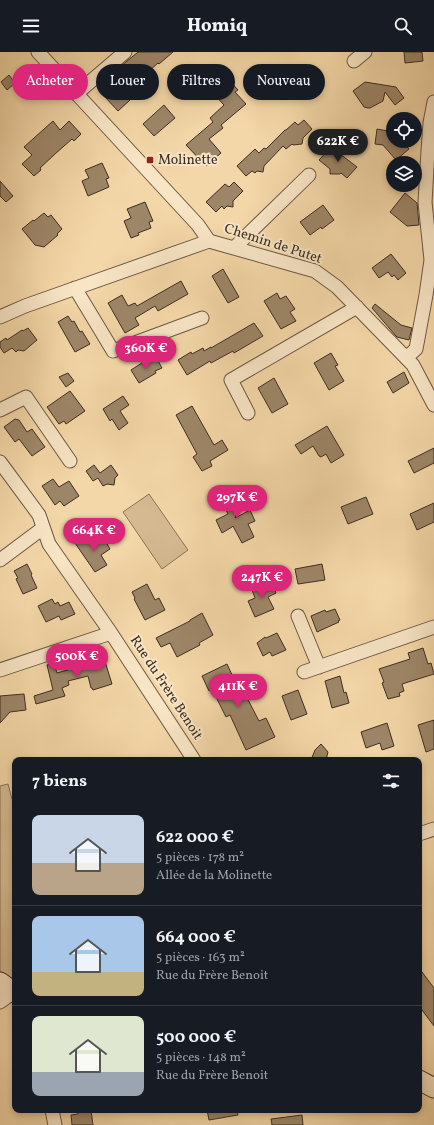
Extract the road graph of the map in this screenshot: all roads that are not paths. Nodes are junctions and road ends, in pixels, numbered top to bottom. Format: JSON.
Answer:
{"nodes":[{"id":1,"x":38,"y":52,"type":"edge"},
{"id":2,"x":125,"y":52,"type":"edge"},
{"id":3,"x":365,"y":52,"type":"edge"},
{"id":4,"x":354,"y":62,"type":"dead end"},
{"id":5,"x":49,"y":64,"type":"edge"},
{"id":6,"x":88,"y":84,"type":"edge"},
{"id":7,"x":82,"y":100,"type":"edge"},
{"id":8,"x":434,"y":102,"type":"edge"},
{"id":9,"x":309,"y":175,"type":"dead end"},
{"id":10,"x":430,"y":200,"type":"edge"},
{"id":11,"x":209,"y":241,"type":"junction"},
{"id":12,"x":234,"y":248,"type":"junction"},
{"id":13,"x":431,"y":278,"type":"edge"},
{"id":14,"x":75,"y":288,"type":"junction"},
{"id":15,"x":357,"y":307,"type":"junction"},
{"id":16,"x":0,"y":317,"type":"edge"},
{"id":17,"x":202,"y":318,"type":"dead end"},
{"id":18,"x":406,"y":358,"type":"junction"},
{"id":19,"x":434,"y":404,"type":"edge"},
{"id":20,"x":0,"y":410,"type":"edge"},
{"id":21,"x":248,"y":413,"type":"dead end"},
{"id":22,"x":70,"y":461,"type":"dead end"},
{"id":23,"x":0,"y":462,"type":"edge"},
{"id":24,"x":43,"y":528,"type":"junction"},
{"id":25,"x":0,"y":560,"type":"edge"},
{"id":26,"x":298,"y":616,"type":"dead end"},
{"id":27,"x":434,"y":627,"type":"edge"},
{"id":28,"x":111,"y":633,"type":"junction"},
{"id":29,"x":319,"y":667,"type":"junction"},
{"id":30,"x":0,"y":670,"type":"edge"},
{"id":31,"x":304,"y":672,"type":"dead end"},
{"id":32,"x":192,"y":757,"type":"edge"},
{"id":33,"x":434,"y":829,"type":"edge"},
{"id":34,"x":422,"y":833,"type":"edge"},
{"id":35,"x":422,"y":1082,"type":"edge"},
{"id":36,"x":434,"y":1088,"type":"edge"},
{"id":37,"x":53,"y":1113,"type":"edge"},
{"id":38,"x":55,"y":1125,"type":"edge"}],
"edges":[{"from":1,"to":5,"type":"street"},
{"from":2,"to":6,"type":"street"},
{"from":3,"to":4,"type":"street"},
{"from":7,"to":11,"type":"street"},
{"from":8,"to":10,"type":"street"},
{"from":9,"to":12,"type":"street"},
{"from":10,"to":13,"type":"street"},
{"from":11,"to":12,"type":"street","name":"Chemin de Putet"},
{"from":11,"to":14,"type":"street","name":"Chemin de Putet"},
{"from":12,"to":15,"type":"street","name":"Chemin de Putet"},
{"from":13,"to":18,"type":"street"},
{"from":14,"to":16,"type":"street","name":"Chemin de Putet"},
{"from":14,"to":17,"type":"street"},
{"from":15,"to":18,"type":"street","name":"Chemin de Putet"},
{"from":15,"to":21,"type":"street"},
{"from":18,"to":19,"type":"street","name":"Chemin de Putet"},
{"from":20,"to":22,"type":"street"},
{"from":23,"to":24,"type":"street","name":"Rue du Frère Benoit"},
{"from":24,"to":25,"type":"street"},
{"from":24,"to":28,"type":"street","name":"Rue du Frère Benoit"},
{"from":26,"to":29,"type":"street"},
{"from":27,"to":29,"type":"street"},
{"from":28,"to":30,"type":"street","name":"Rue du Frère Benoit"},
{"from":28,"to":32,"type":"street","name":"Rue du Frère Benoit"},
{"from":29,"to":31,"type":"street"},
{"from":33,"to":34,"type":"street"},
{"from":35,"to":36,"type":"street"},
{"from":37,"to":38,"type":"street"}]}
